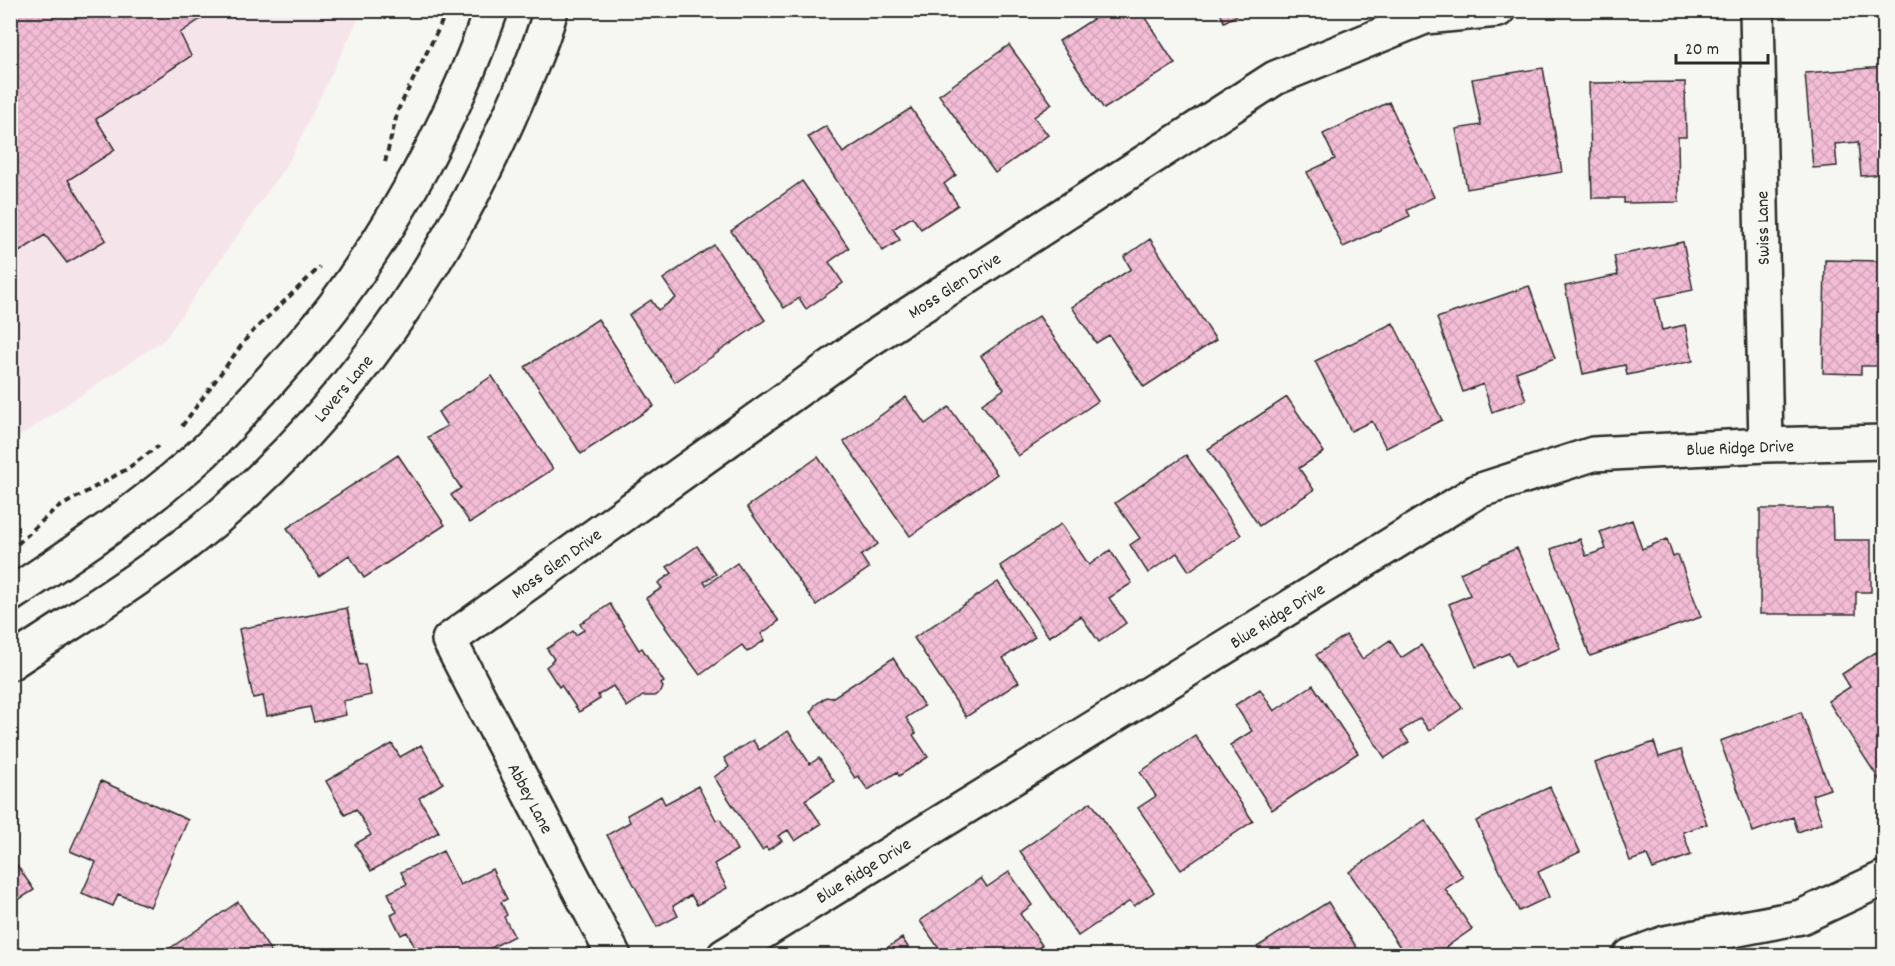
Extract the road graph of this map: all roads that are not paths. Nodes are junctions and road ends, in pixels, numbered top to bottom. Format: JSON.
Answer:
{"nodes":[{"id":1,"x":491,"y":10,"type":"edge"},
{"id":2,"x":551,"y":10,"type":"edge"},
{"id":3,"x":1498,"y":10,"type":"edge"},
{"id":4,"x":1757,"y":10,"type":"edge"},
{"id":5,"x":1884,"y":442,"type":"edge"},
{"id":6,"x":1766,"y":445,"type":"junction"},
{"id":7,"x":10,"y":595,"type":"edge"},
{"id":8,"x":449,"y":640,"type":"joint"},
{"id":9,"x":10,"y":663,"type":"edge"},
{"id":10,"x":1884,"y":878,"type":"edge"},
{"id":11,"x":614,"y":956,"type":"edge"},
{"id":12,"x":724,"y":956,"type":"edge"},
{"id":13,"x":1630,"y":956,"type":"edge"}],
"edges":[{"from":1,"to":7,"type":"street"},
{"from":2,"to":9,"type":"street","name":"Lovers Lane"},
{"from":3,"to":8,"type":"street","name":"Moss Glen Drive"},
{"from":4,"to":6,"type":"street","name":"Swiss Lane"},
{"from":5,"to":6,"type":"street","name":"Blue Ridge Drive"},
{"from":6,"to":12,"type":"street","name":"Blue Ridge Drive"},
{"from":8,"to":11,"type":"street","name":"Abbey Lane"},
{"from":10,"to":13,"type":"street"}]}
